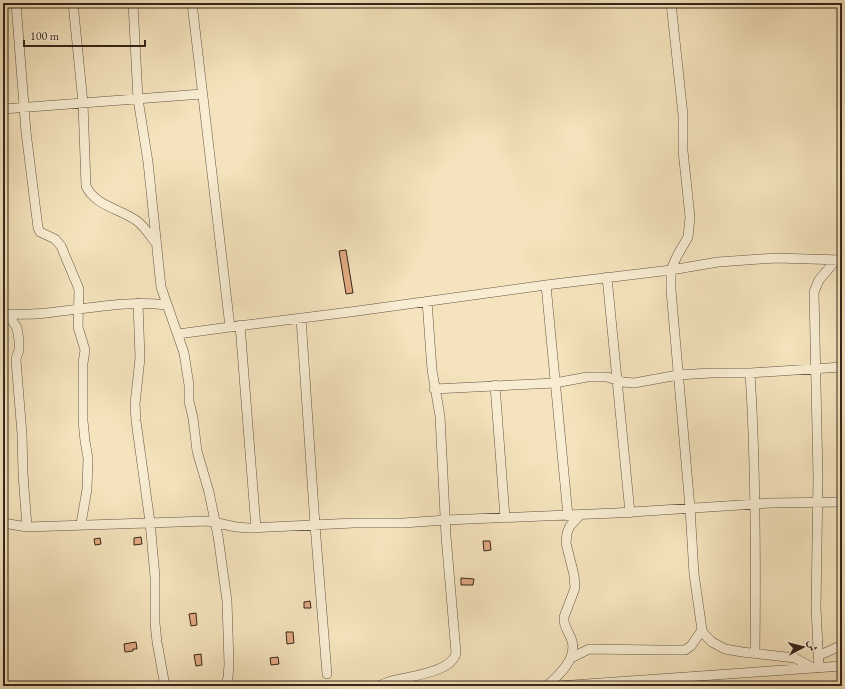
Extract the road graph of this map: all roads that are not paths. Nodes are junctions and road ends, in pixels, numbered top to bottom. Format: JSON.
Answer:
{"nodes":[{"id":1,"x":16,"y":3,"type":"edge"},
{"id":2,"x":73,"y":3,"type":"edge"},
{"id":3,"x":133,"y":3,"type":"edge"},
{"id":4,"x":192,"y":3,"type":"edge"},
{"id":5,"x":671,"y":3,"type":"edge"},
{"id":6,"x":202,"y":94,"type":"junction"},
{"id":7,"x":138,"y":99,"type":"junction"},
{"id":8,"x":83,"y":103,"type":"junction"},
{"id":9,"x":24,"y":108,"type":"junction"},
{"id":10,"x":3,"y":109,"type":"edge"},
{"id":11,"x":156,"y":243,"type":"junction"},
{"id":12,"x":839,"y":260,"type":"edge"},
{"id":13,"x":671,"y":270,"type":"junction"},
{"id":14,"x":608,"y":277,"type":"junction"},
{"id":15,"x":546,"y":285,"type":"junction"},
{"id":16,"x":427,"y":301,"type":"junction"},
{"id":17,"x":138,"y":303,"type":"junction"},
{"id":18,"x":166,"y":305,"type":"junction"},
{"id":19,"x":78,"y":309,"type":"junction"},
{"id":20,"x":3,"y":314,"type":"edge"},
{"id":21,"x":301,"y":318,"type":"junction"},
{"id":22,"x":240,"y":325,"type":"junction"},
{"id":23,"x":230,"y":326,"type":"junction"},
{"id":24,"x":178,"y":334,"type":"junction"},
{"id":25,"x":842,"y":367,"type":"edge"},
{"id":26,"x":815,"y":369,"type":"junction"},
{"id":27,"x":750,"y":373,"type":"junction"},
{"id":28,"x":678,"y":375,"type":"junction"},
{"id":29,"x":617,"y":380,"type":"junction"},
{"id":30,"x":555,"y":383,"type":"junction"},
{"id":31,"x":494,"y":385,"type":"junction"},
{"id":32,"x":434,"y":389,"type":"junction"},
{"id":33,"x":818,"y":502,"type":"junction"},
{"id":34,"x":842,"y":502,"type":"edge"},
{"id":35,"x":754,"y":504,"type":"junction"},
{"id":36,"x":690,"y":508,"type":"junction"},
{"id":37,"x":630,"y":512,"type":"junction"},
{"id":38,"x":580,"y":515,"type":"junction"},
{"id":39,"x":568,"y":516,"type":"junction"},
{"id":40,"x":505,"y":518,"type":"junction"},
{"id":41,"x":446,"y":520,"type":"junction"},
{"id":42,"x":150,"y":522,"type":"junction"},
{"id":43,"x":216,"y":522,"type":"junction"},
{"id":44,"x":3,"y":523,"type":"edge"},
{"id":45,"x":81,"y":524,"type":"junction"},
{"id":46,"x":315,"y":525,"type":"junction"},
{"id":47,"x":28,"y":527,"type":"junction"},
{"id":48,"x":256,"y":528,"type":"junction"},
{"id":49,"x":702,"y":630,"type":"junction"},
{"id":50,"x":842,"y":645,"type":"edge"},
{"id":51,"x":755,"y":653,"type":"junction"},
{"id":52,"x":818,"y":656,"type":"junction"},
{"id":53,"x":571,"y":658,"type":"junction"},
{"id":54,"x":842,"y":666,"type":"edge"},
{"id":55,"x":816,"y":668,"type":"junction"},
{"id":56,"x":327,"y":674,"type":"dead end"},
{"id":57,"x":165,"y":686,"type":"edge"},
{"id":58,"x":225,"y":686,"type":"edge"},
{"id":59,"x":378,"y":686,"type":"edge"},
{"id":60,"x":547,"y":686,"type":"edge"},
{"id":61,"x":558,"y":686,"type":"edge"}],
"edges":[{"from":1,"to":9,"type":"street"},
{"from":2,"to":8,"type":"street"},
{"from":3,"to":7,"type":"street"},
{"from":4,"to":6,"type":"street"},
{"from":5,"to":13,"type":"street"},
{"from":6,"to":7,"type":"street"},
{"from":6,"to":23,"type":"street"},
{"from":7,"to":8,"type":"street"},
{"from":7,"to":11,"type":"street"},
{"from":8,"to":9,"type":"street"},
{"from":8,"to":11,"type":"street"},
{"from":9,"to":10,"type":"street"},
{"from":9,"to":19,"type":"street"},
{"from":11,"to":18,"type":"street"},
{"from":12,"to":13,"type":"street"},
{"from":12,"to":26,"type":"street"},
{"from":13,"to":14,"type":"street"},
{"from":13,"to":28,"type":"street"},
{"from":14,"to":15,"type":"street"},
{"from":14,"to":29,"type":"street"},
{"from":15,"to":16,"type":"street"},
{"from":15,"to":30,"type":"street"},
{"from":16,"to":21,"type":"street"},
{"from":16,"to":32,"type":"street"},
{"from":17,"to":18,"type":"street"},
{"from":17,"to":19,"type":"street"},
{"from":17,"to":42,"type":"street"},
{"from":18,"to":24,"type":"street"},
{"from":19,"to":20,"type":"street"},
{"from":19,"to":45,"type":"street"},
{"from":20,"to":47,"type":"street"},
{"from":21,"to":22,"type":"street"},
{"from":21,"to":46,"type":"street"},
{"from":22,"to":23,"type":"street"},
{"from":22,"to":48,"type":"street"},
{"from":23,"to":24,"type":"street"},
{"from":24,"to":43,"type":"street"},
{"from":25,"to":26,"type":"street"},
{"from":26,"to":27,"type":"street"},
{"from":26,"to":33,"type":"street"},
{"from":27,"to":28,"type":"street"},
{"from":27,"to":35,"type":"street"},
{"from":28,"to":29,"type":"street"},
{"from":28,"to":36,"type":"street"},
{"from":29,"to":30,"type":"street"},
{"from":29,"to":37,"type":"street"},
{"from":30,"to":31,"type":"street"},
{"from":30,"to":39,"type":"street"},
{"from":31,"to":32,"type":"street"},
{"from":31,"to":40,"type":"street"},
{"from":32,"to":41,"type":"street"},
{"from":33,"to":34,"type":"street"},
{"from":33,"to":35,"type":"street"},
{"from":33,"to":52,"type":"street"},
{"from":35,"to":36,"type":"street"},
{"from":35,"to":51,"type":"street"},
{"from":36,"to":37,"type":"street"},
{"from":36,"to":49,"type":"street"},
{"from":37,"to":38,"type":"street"},
{"from":38,"to":39,"type":"street"},
{"from":38,"to":53,"type":"street"},
{"from":39,"to":40,"type":"street"},
{"from":40,"to":41,"type":"street"},
{"from":41,"to":46,"type":"street"},
{"from":41,"to":59,"type":"street"},
{"from":42,"to":43,"type":"street"},
{"from":42,"to":45,"type":"street"},
{"from":42,"to":57,"type":"street"},
{"from":43,"to":48,"type":"street"},
{"from":43,"to":58,"type":"street"},
{"from":44,"to":47,"type":"street"},
{"from":45,"to":47,"type":"street"},
{"from":46,"to":48,"type":"street"},
{"from":46,"to":56,"type":"street"},
{"from":49,"to":51,"type":"street"},
{"from":49,"to":53,"type":"street"},
{"from":50,"to":52,"type":"street"},
{"from":51,"to":55,"type":"street"},
{"from":52,"to":55,"type":"street"},
{"from":53,"to":60,"type":"street"},
{"from":54,"to":55,"type":"street"},
{"from":55,"to":61,"type":"street"}]}
